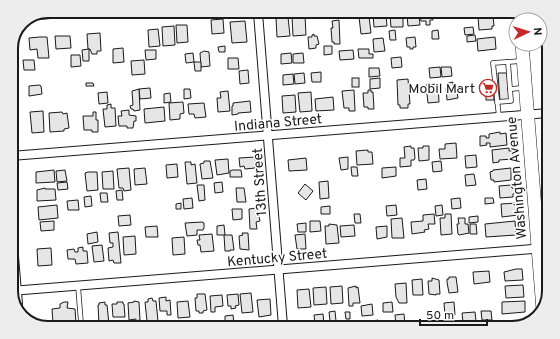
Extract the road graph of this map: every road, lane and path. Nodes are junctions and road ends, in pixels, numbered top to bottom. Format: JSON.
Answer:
{"nodes":[{"id":1,"x":258,"y":18,"type":"edge"},
{"id":2,"x":522,"y":52,"type":"edge"},
{"id":3,"x":523,"y":61,"type":"junction"},
{"id":4,"x":508,"y":62,"type":"junction"},
{"id":5,"x":525,"y":88,"type":"junction"},
{"id":6,"x":510,"y":89,"type":"junction"},
{"id":7,"x":497,"y":102,"type":"junction"},
{"id":8,"x":542,"y":114,"type":"edge"},
{"id":9,"x":527,"y":115,"type":"junction"},
{"id":10,"x":499,"y":117,"type":"junction"},
{"id":11,"x":268,"y":136,"type":"junction"},
{"id":12,"x":18,"y":155,"type":"edge"},
{"id":13,"x":542,"y":249,"type":"edge"},
{"id":14,"x":279,"y":270,"type":"junction"},
{"id":15,"x":78,"y":285,"type":"junction"},
{"id":16,"x":18,"y":291,"type":"edge"},
{"id":17,"x":81,"y":321,"type":"edge"},
{"id":18,"x":283,"y":321,"type":"edge"}],
"edges":[{"from":1,"to":11,"type":"street","name":"13th Street"},
{"from":2,"to":3,"type":"main road","name":"Washington Avenue"},
{"from":3,"to":4,"type":"lane"},
{"from":3,"to":5,"type":"main road","name":"Washington Avenue"},
{"from":4,"to":6,"type":"lane"},
{"from":4,"to":7,"type":"lane"},
{"from":5,"to":6,"type":"lane"},
{"from":5,"to":9,"type":"main road","name":"Washington Avenue"},
{"from":6,"to":7,"type":"lane"},
{"from":7,"to":10,"type":"lane"},
{"from":8,"to":9,"type":"street","name":"Indiana Street"},
{"from":9,"to":10,"type":"street","name":"Indiana Street"},
{"from":9,"to":13,"type":"main road","name":"Washington Avenue"},
{"from":10,"to":11,"type":"street","name":"Indiana Street"},
{"from":11,"to":12,"type":"street","name":"Indiana Street"},
{"from":11,"to":14,"type":"street","name":"13th Street"},
{"from":13,"to":14,"type":"street","name":"Kentucky Street"},
{"from":14,"to":15,"type":"street","name":"Kentucky Street"},
{"from":14,"to":18,"type":"street","name":"13th Street"},
{"from":15,"to":16,"type":"street","name":"Kentucky Street"},
{"from":15,"to":17,"type":"lane"}]}
